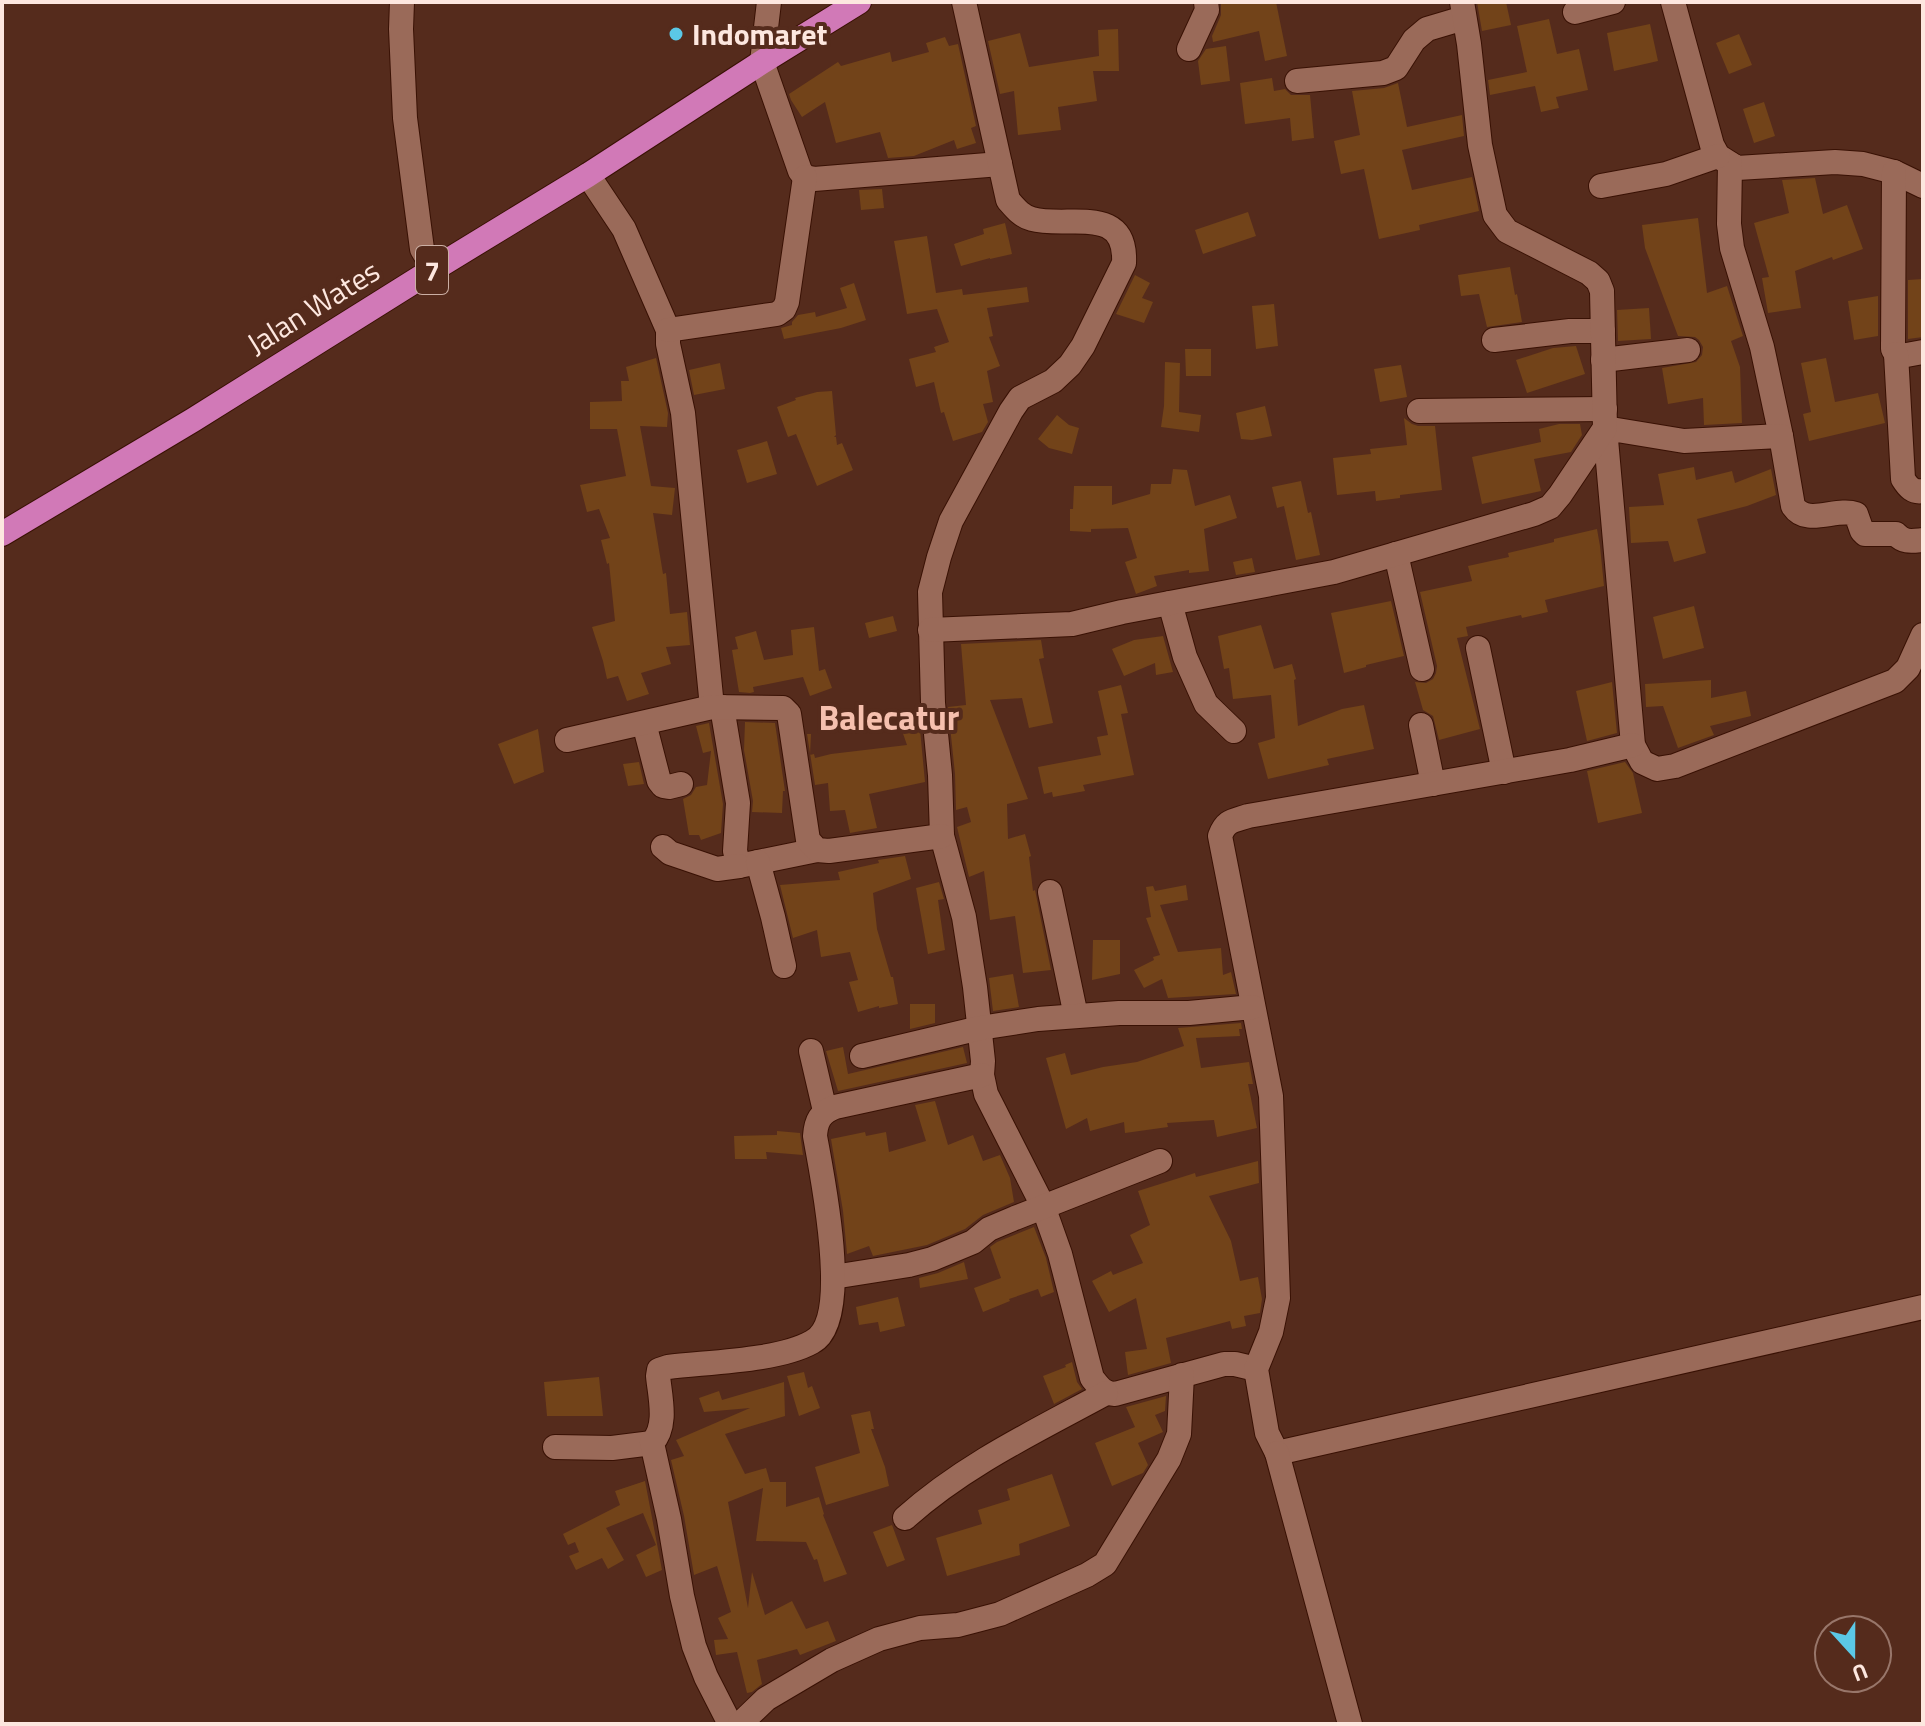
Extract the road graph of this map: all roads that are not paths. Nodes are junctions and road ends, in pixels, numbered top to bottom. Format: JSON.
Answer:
{"nodes":[{"id":1,"x":402,"y":2,"type":"edge"},
{"id":2,"x":769,"y":2,"type":"edge"},
{"id":3,"x":859,"y":2,"type":"edge"},
{"id":4,"x":964,"y":2,"type":"edge"},
{"id":5,"x":1206,"y":2,"type":"edge"},
{"id":6,"x":1613,"y":2,"type":"edge"},
{"id":7,"x":1673,"y":2,"type":"edge"},
{"id":8,"x":1463,"y":10,"type":"edge"},
{"id":9,"x":1575,"y":12,"type":"dead end"},
{"id":10,"x":1189,"y":49,"type":"dead end"},
{"id":11,"x":762,"y":62,"type":"junction"},
{"id":12,"x":1297,"y":81,"type":"dead end"},
{"id":13,"x":1724,"y":160,"type":"junction"},
{"id":14,"x":1000,"y":164,"type":"junction"},
{"id":15,"x":1894,"y":172,"type":"junction"},
{"id":16,"x":588,"y":175,"type":"junction"},
{"id":17,"x":805,"y":177,"type":"junction"},
{"id":18,"x":1601,"y":186,"type":"dead end"},
{"id":19,"x":1923,"y":186,"type":"edge"},
{"id":20,"x":434,"y":269,"type":"junction"},
{"id":21,"x":668,"y":330,"type":"junction"},
{"id":22,"x":1603,"y":331,"type":"junction"},
{"id":23,"x":1494,"y":340,"type":"dead end"},
{"id":24,"x":1688,"y":350,"type":"dead end"},
{"id":25,"x":1923,"y":352,"type":"edge"},
{"id":26,"x":1896,"y":354,"type":"junction"},
{"id":27,"x":1603,"y":360,"type":"junction"},
{"id":28,"x":1419,"y":411,"type":"dead end"},
{"id":29,"x":1605,"y":419,"type":"junction"},
{"id":30,"x":1781,"y":436,"type":"junction"},
{"id":31,"x":1923,"y":491,"type":"edge"},
{"id":32,"x":2,"y":534,"type":"edge"},
{"id":33,"x":1923,"y":540,"type":"edge"},
{"id":34,"x":1396,"y":554,"type":"junction"},
{"id":35,"x":1170,"y":603,"type":"junction"},
{"id":36,"x":930,"y":630,"type":"junction"},
{"id":37,"x":1923,"y":635,"type":"edge"},
{"id":38,"x":1478,"y":648,"type":"dead end"},
{"id":39,"x":1422,"y":669,"type":"dead end"},
{"id":40,"x":717,"y":707,"type":"junction"},
{"id":41,"x":644,"y":723,"type":"junction"},
{"id":42,"x":1421,"y":725,"type":"dead end"},
{"id":43,"x":1234,"y":731,"type":"dead end"},
{"id":44,"x":567,"y":740,"type":"dead end"},
{"id":45,"x":1633,"y":745,"type":"junction"},
{"id":46,"x":1504,"y":772,"type":"junction"},
{"id":47,"x":681,"y":784,"type":"dead end"},
{"id":48,"x":1433,"y":784,"type":"junction"},
{"id":49,"x":942,"y":836,"type":"junction"},
{"id":50,"x":663,"y":847,"type":"dead end"},
{"id":51,"x":817,"y":850,"type":"junction"},
{"id":52,"x":748,"y":864,"type":"junction"},
{"id":53,"x":1050,"y":892,"type":"dead end"},
{"id":54,"x":784,"y":966,"type":"dead end"},
{"id":55,"x":1253,"y":1007,"type":"junction"},
{"id":56,"x":1076,"y":1016,"type":"junction"},
{"id":57,"x":980,"y":1028,"type":"junction"},
{"id":58,"x":811,"y":1051,"type":"dead end"},
{"id":59,"x":862,"y":1056,"type":"dead end"},
{"id":60,"x":982,"y":1075,"type":"junction"},
{"id":61,"x":825,"y":1111,"type":"junction"},
{"id":62,"x":1160,"y":1161,"type":"dead end"},
{"id":63,"x":1043,"y":1206,"type":"junction"},
{"id":64,"x":833,"y":1277,"type":"junction"},
{"id":65,"x":1923,"y":1307,"type":"edge"},
{"id":66,"x":1256,"y":1369,"type":"junction"},
{"id":67,"x":1182,"y":1375,"type":"junction"},
{"id":68,"x":1106,"y":1393,"type":"junction"},
{"id":69,"x":652,"y":1443,"type":"junction"},
{"id":70,"x":555,"y":1447,"type":"dead end"},
{"id":71,"x":1277,"y":1453,"type":"junction"},
{"id":72,"x":905,"y":1518,"type":"dead end"},
{"id":73,"x":730,"y":1724,"type":"edge"},
{"id":74,"x":740,"y":1724,"type":"edge"},
{"id":75,"x":1350,"y":1724,"type":"edge"}],
"edges":[{"from":1,"to":20,"type":"street"},
{"from":2,"to":11,"type":"street"},
{"from":3,"to":11,"type":"highway","name":"Jalan Wates","number":"7"},
{"from":4,"to":14,"type":"street"},
{"from":5,"to":10,"type":"street"},
{"from":6,"to":9,"type":"street"},
{"from":7,"to":13,"type":"street"},
{"from":8,"to":12,"type":"street"},
{"from":8,"to":22,"type":"street"},
{"from":11,"to":16,"type":"highway","name":"Jalan Wates","number":"7"},
{"from":11,"to":17,"type":"street"},
{"from":13,"to":15,"type":"street"},
{"from":13,"to":18,"type":"street"},
{"from":13,"to":30,"type":"street"},
{"from":14,"to":17,"type":"street"},
{"from":14,"to":36,"type":"street"},
{"from":15,"to":19,"type":"street"},
{"from":15,"to":26,"type":"street"},
{"from":16,"to":20,"type":"highway","name":"Jalan Wates","number":"7"},
{"from":16,"to":21,"type":"street"},
{"from":17,"to":21,"type":"street"},
{"from":20,"to":32,"type":"highway","name":"Jalan Wates","number":"7"},
{"from":21,"to":40,"type":"street"},
{"from":22,"to":23,"type":"street"},
{"from":22,"to":27,"type":"street"},
{"from":24,"to":27,"type":"street"},
{"from":25,"to":26,"type":"street"},
{"from":26,"to":31,"type":"street"},
{"from":27,"to":29,"type":"street"},
{"from":28,"to":29,"type":"street"},
{"from":29,"to":30,"type":"street"},
{"from":29,"to":34,"type":"street"},
{"from":29,"to":45,"type":"street"},
{"from":30,"to":33,"type":"street"},
{"from":34,"to":35,"type":"street"},
{"from":34,"to":39,"type":"street"},
{"from":35,"to":36,"type":"street"},
{"from":35,"to":43,"type":"street"},
{"from":36,"to":49,"type":"street"},
{"from":37,"to":45,"type":"street"},
{"from":38,"to":46,"type":"street"},
{"from":40,"to":41,"type":"street"},
{"from":40,"to":51,"type":"street"},
{"from":40,"to":52,"type":"street"},
{"from":41,"to":44,"type":"street"},
{"from":41,"to":47,"type":"street"},
{"from":42,"to":48,"type":"street"},
{"from":45,"to":46,"type":"street"},
{"from":46,"to":48,"type":"street"},
{"from":48,"to":55,"type":"street"},
{"from":49,"to":51,"type":"street"},
{"from":49,"to":57,"type":"street"},
{"from":50,"to":52,"type":"street"},
{"from":51,"to":52,"type":"street"},
{"from":52,"to":54,"type":"street"},
{"from":53,"to":56,"type":"street"},
{"from":55,"to":56,"type":"street"},
{"from":55,"to":66,"type":"street"},
{"from":56,"to":57,"type":"street"},
{"from":57,"to":59,"type":"street"},
{"from":57,"to":60,"type":"street"},
{"from":58,"to":61,"type":"street"},
{"from":60,"to":61,"type":"street"},
{"from":60,"to":63,"type":"street"},
{"from":61,"to":64,"type":"street"},
{"from":62,"to":63,"type":"street"},
{"from":63,"to":64,"type":"street"},
{"from":63,"to":68,"type":"street"},
{"from":64,"to":69,"type":"street"},
{"from":65,"to":71,"type":"street"},
{"from":66,"to":67,"type":"street"},
{"from":66,"to":71,"type":"street"},
{"from":67,"to":68,"type":"street"},
{"from":67,"to":74,"type":"street"},
{"from":68,"to":72,"type":"street"},
{"from":69,"to":70,"type":"street"},
{"from":69,"to":73,"type":"street"},
{"from":71,"to":75,"type":"street"}]}
